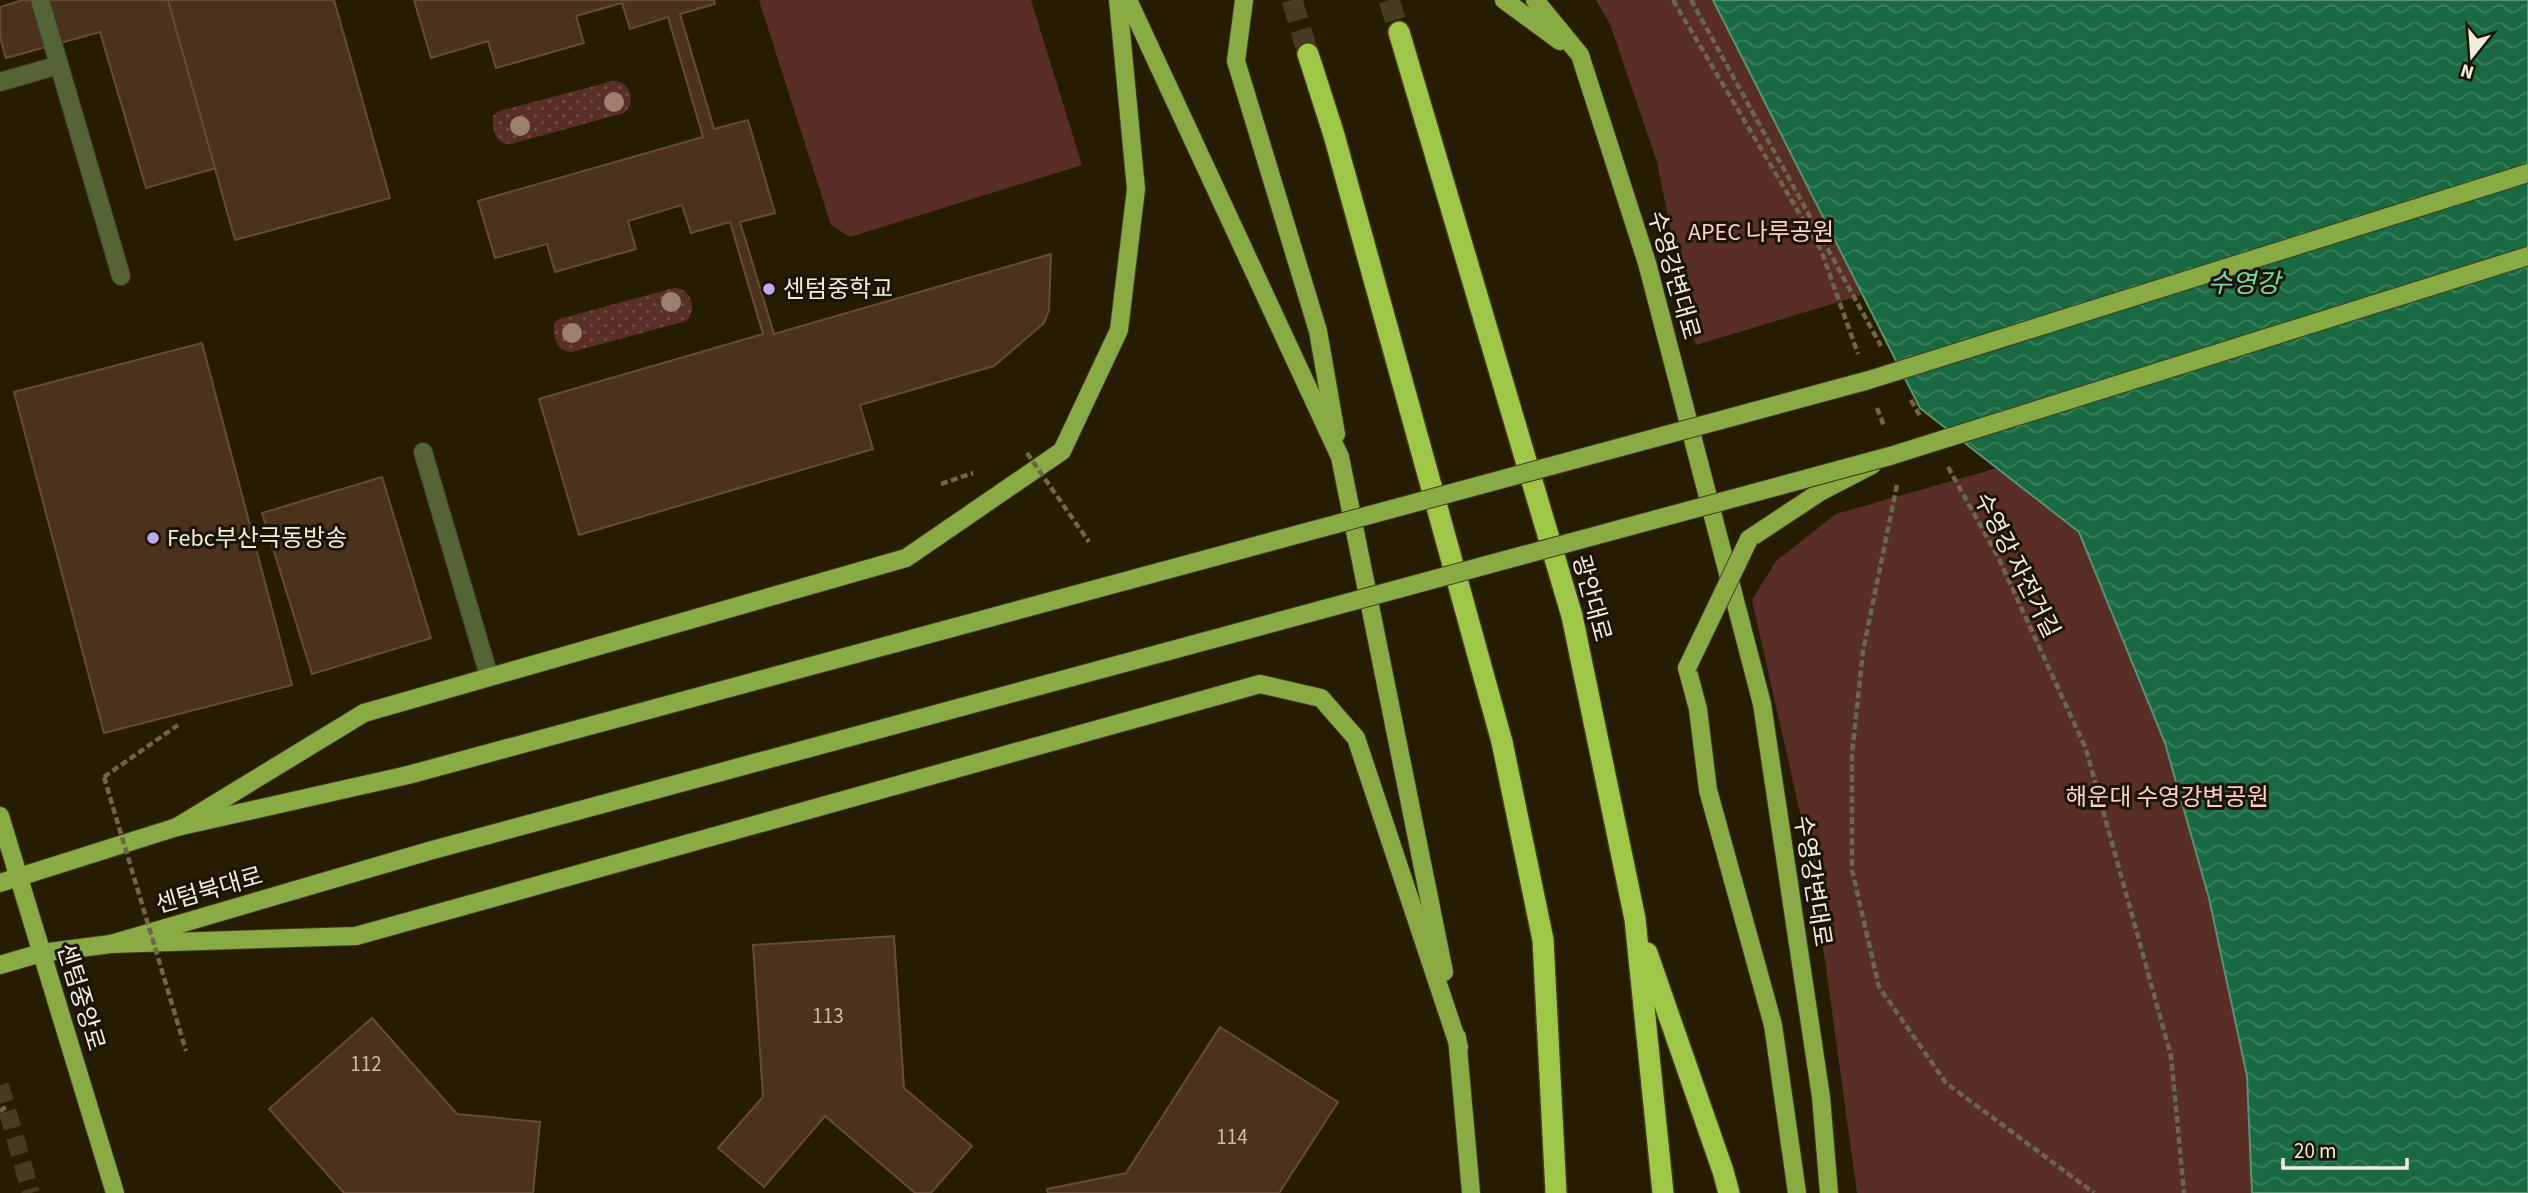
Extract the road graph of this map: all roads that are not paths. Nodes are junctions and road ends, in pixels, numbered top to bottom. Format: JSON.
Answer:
{"nodes":[{"id":1,"x":40,"y":0,"type":"edge"},
{"id":2,"x":1118,"y":0,"type":"edge"},
{"id":3,"x":1128,"y":0,"type":"edge"},
{"id":4,"x":1244,"y":0,"type":"edge"},
{"id":5,"x":1504,"y":0,"type":"edge"},
{"id":6,"x":1535,"y":0,"type":"edge"},
{"id":7,"x":1399,"y":32,"type":"tunnel mouth"},
{"id":8,"x":1308,"y":54,"type":"tunnel mouth"},
{"id":9,"x":1580,"y":55,"type":"junction"},
{"id":10,"x":59,"y":65,"type":"junction"},
{"id":11,"x":0,"y":82,"type":"edge"},
{"id":12,"x":2528,"y":173,"type":"edge"},
{"id":13,"x":2528,"y":256,"type":"edge"},
{"id":14,"x":121,"y":276,"type":"dead end"},
{"id":15,"x":424,"y":453,"type":"dead end"},
{"id":16,"x":1890,"y":456,"type":"junction"},
{"id":17,"x":1340,"y":457,"type":"junction"},
{"id":18,"x":489,"y":676,"type":"junction"},
{"id":19,"x":0,"y":816,"type":"edge"},
{"id":20,"x":177,"y":827,"type":"junction"},
{"id":21,"x":18,"y":877,"type":"junction"},
{"id":22,"x":0,"y":883,"type":"edge"},
{"id":23,"x":1635,"y":919,"type":"junction"},
{"id":24,"x":111,"y":944,"type":"junction"},
{"id":25,"x":41,"y":953,"type":"junction"},
{"id":26,"x":0,"y":965,"type":"edge"},
{"id":27,"x":1459,"y":1047,"type":"junction"},
{"id":28,"x":114,"y":1193,"type":"edge"},
{"id":29,"x":1471,"y":1193,"type":"edge"},
{"id":30,"x":1556,"y":1193,"type":"edge"},
{"id":31,"x":1663,"y":1193,"type":"edge"},
{"id":32,"x":1729,"y":1193,"type":"edge"},
{"id":33,"x":1797,"y":1193,"type":"edge"},
{"id":34,"x":1829,"y":1193,"type":"edge"}],
"edges":[{"from":1,"to":10,"type":"lane"},
{"from":2,"to":18,"type":"main road"},
{"from":3,"to":17,"type":"main road"},
{"from":4,"to":17,"type":"main road"},
{"from":5,"to":9,"type":"main road"},
{"from":6,"to":9,"type":"main road","name":"수영강변대로"},
{"from":7,"to":23,"type":"highway","name":"광안대로"},
{"from":8,"to":30,"type":"highway"},
{"from":9,"to":34,"type":"main road","name":"수영강변대로"},
{"from":10,"to":11,"type":"lane"},
{"from":10,"to":14,"type":"lane"},
{"from":12,"to":20,"type":"main road","bridge":true},
{"from":13,"to":16,"type":"main road","bridge":true},
{"from":15,"to":18,"type":"lane"},
{"from":16,"to":24,"type":"main road","name":"센텀북대로","bridge":true},
{"from":16,"to":33,"type":"main road","bridge":true},
{"from":17,"to":27,"type":"main road"},
{"from":18,"to":20,"type":"main road"},
{"from":19,"to":21,"type":"main road","name":"센텀중앙로"},
{"from":20,"to":21,"type":"main road"},
{"from":21,"to":22,"type":"main road"},
{"from":21,"to":25,"type":"main road","name":"센텀중앙로"},
{"from":23,"to":31,"type":"highway","name":"광안대로"},
{"from":23,"to":32,"type":"highway"},
{"from":24,"to":25,"type":"main road","name":"센텀북대로"},
{"from":24,"to":27,"type":"main road"},
{"from":25,"to":26,"type":"main road","name":"센텀북대로"},
{"from":25,"to":28,"type":"main road","name":"센텀중앙로"},
{"from":27,"to":29,"type":"main road"}]}
